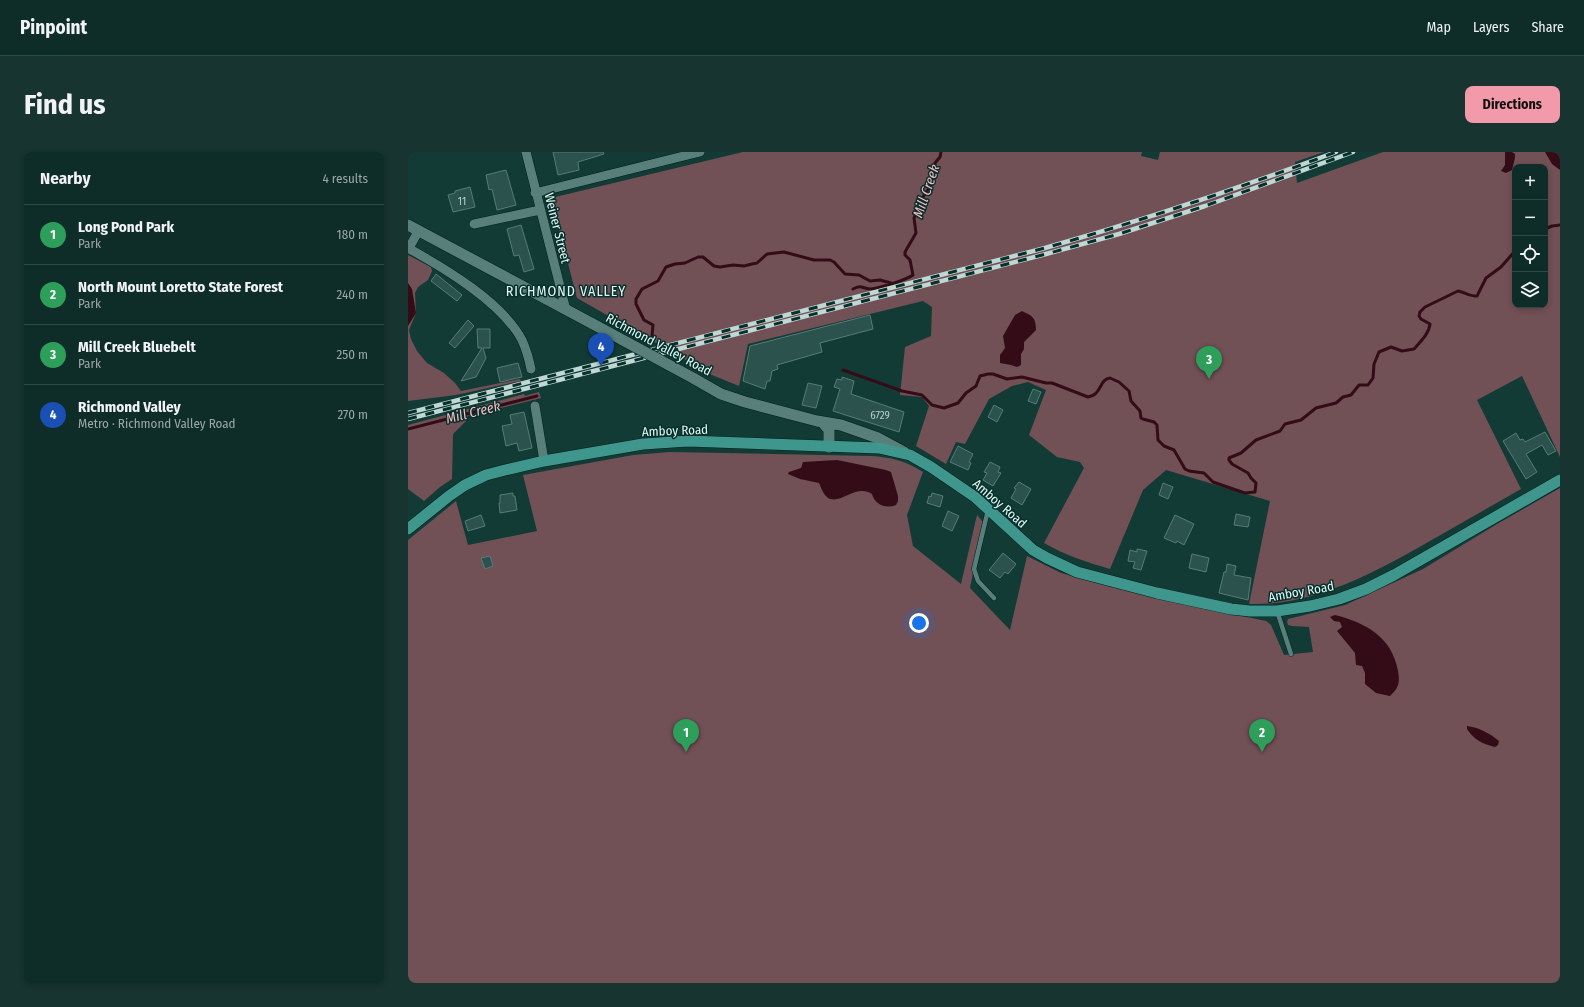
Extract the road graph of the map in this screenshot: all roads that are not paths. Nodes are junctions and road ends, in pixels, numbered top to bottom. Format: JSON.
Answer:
{"nodes":[{"id":1,"x":526,"y":152,"type":"edge"},
{"id":2,"x":700,"y":152,"type":"edge"},
{"id":3,"x":535,"y":192,"type":"junction"},
{"id":4,"x":540,"y":210,"type":"junction"},
{"id":5,"x":474,"y":224,"type":"dead end"},
{"id":6,"x":408,"y":225,"type":"edge"},
{"id":7,"x":419,"y":230,"type":"junction"},
{"id":8,"x":409,"y":248,"type":"edge"},
{"id":9,"x":566,"y":310,"type":"junction"},
{"id":10,"x":531,"y":369,"type":"dead end"},
{"id":11,"x":535,"y":406,"type":"dead end"},
{"id":12,"x":823,"y":423,"type":"junction"},
{"id":13,"x":829,"y":447,"type":"junction"},
{"id":14,"x":910,"y":455,"type":"junction"},
{"id":15,"x":544,"y":461,"type":"junction"},
{"id":16,"x":1560,"y":480,"type":"edge"},
{"id":17,"x":988,"y":509,"type":"junction"},
{"id":18,"x":408,"y":530,"type":"edge"},
{"id":19,"x":994,"y":598,"type":"dead end"},
{"id":20,"x":1277,"y":611,"type":"junction"},
{"id":21,"x":1291,"y":654,"type":"dead end"}],
"edges":[{"from":1,"to":3,"type":"street","name":"Weiner Street"},
{"from":2,"to":3,"type":"street"},
{"from":3,"to":4,"type":"street","name":"Weiner Street"},
{"from":4,"to":5,"type":"street"},
{"from":4,"to":9,"type":"street","name":"Weiner Street"},
{"from":6,"to":7,"type":"street","name":"Richmond Valley Road"},
{"from":7,"to":8,"type":"street"},
{"from":7,"to":9,"type":"street","name":"Richmond Valley Road"},
{"from":8,"to":10,"type":"street"},
{"from":9,"to":12,"type":"street","name":"Richmond Valley Road","bridge":true},
{"from":11,"to":15,"type":"street"},
{"from":12,"to":13,"type":"street"},
{"from":12,"to":14,"type":"street","name":"Richmond Valley Road"},
{"from":13,"to":14,"type":"main road","name":"Amboy Road"},
{"from":13,"to":15,"type":"main road","name":"Amboy Road"},
{"from":14,"to":17,"type":"main road","name":"Amboy Road"},
{"from":15,"to":18,"type":"main road","name":"Amboy Road"},
{"from":16,"to":20,"type":"main road","name":"Amboy Road"},
{"from":17,"to":19,"type":"lane"},
{"from":17,"to":20,"type":"main road","name":"Amboy Road"},
{"from":20,"to":21,"type":"lane"}]}
